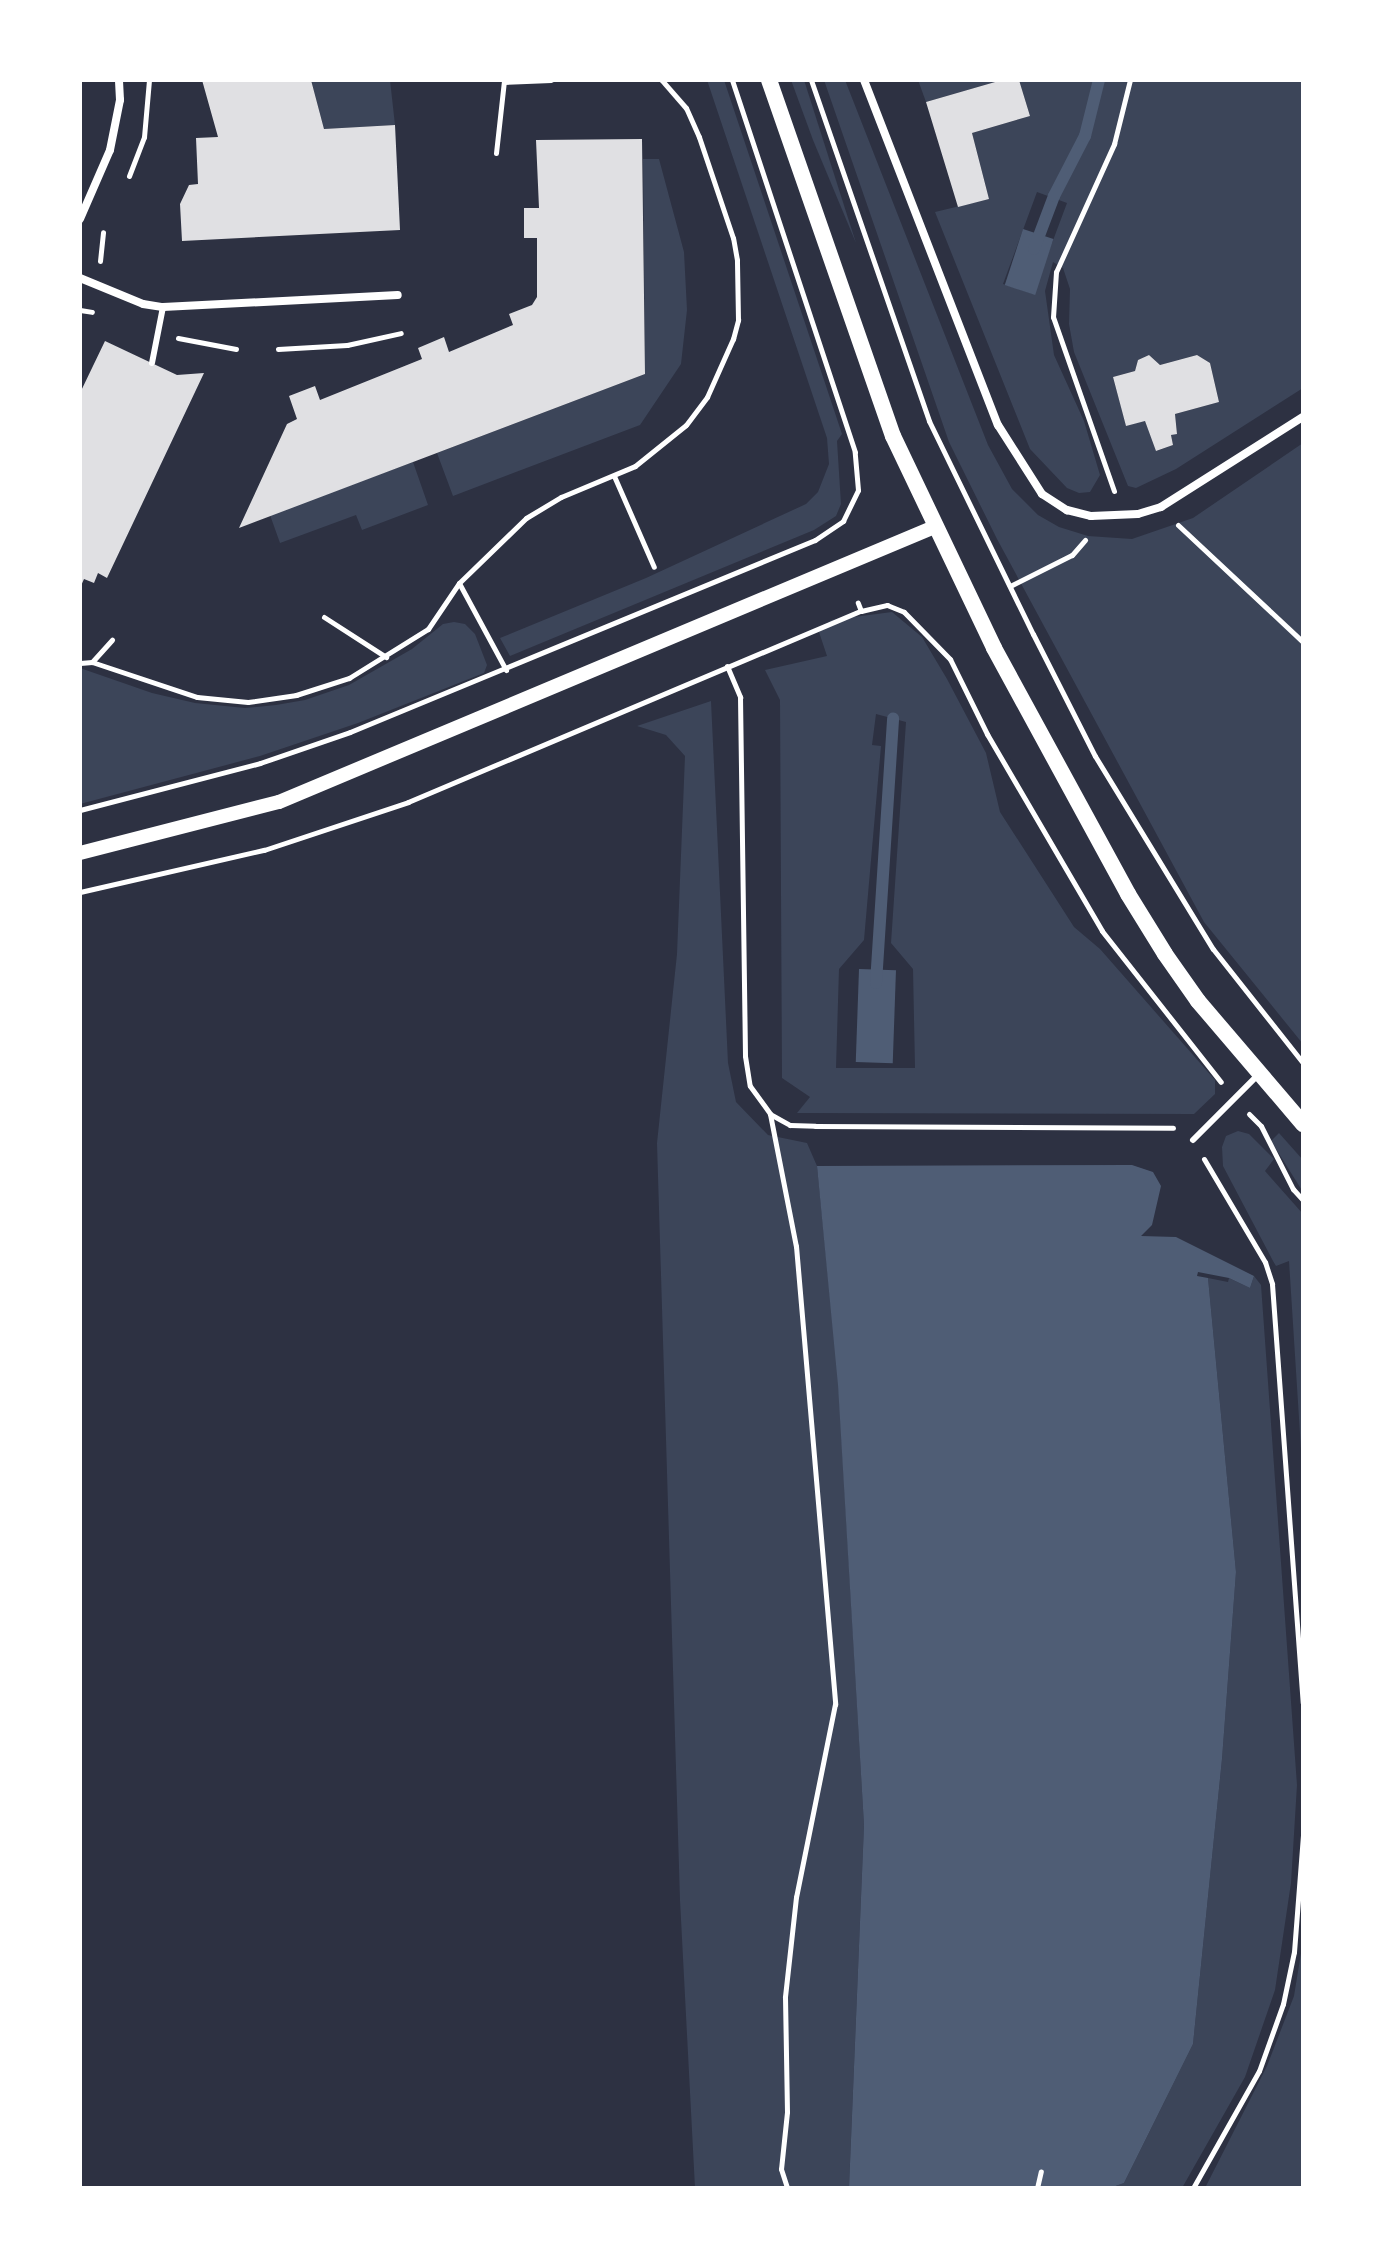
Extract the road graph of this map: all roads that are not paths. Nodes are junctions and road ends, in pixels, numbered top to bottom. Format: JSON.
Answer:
{"nodes":[{"id":1,"x":119,"y":80,"type":"edge"},
{"id":2,"x":769,"y":80,"type":"edge"},
{"id":3,"x":864,"y":80,"type":"edge"},
{"id":4,"x":80,"y":219,"type":"edge"},
{"id":5,"x":80,"y":278,"type":"edge"},
{"id":6,"x":398,"y":295,"type":"dead end"},
{"id":7,"x":163,"y":307,"type":"junction"},
{"id":8,"x":152,"y":363,"type":"dead end"},
{"id":9,"x":1303,"y":417,"type":"edge"},
{"id":10,"x":934,"y":527,"type":"junction"},
{"id":11,"x":80,"y":853,"type":"edge"},
{"id":12,"x":1259,"y":1074,"type":"junction"},
{"id":13,"x":1303,"y":1124,"type":"edge"},
{"id":14,"x":1193,"y":1140,"type":"road end"}],
"edges":[{"from":1,"to":4,"type":"street"},
{"from":2,"to":10,"type":"main road"},
{"from":3,"to":9,"type":"street"},
{"from":5,"to":7,"type":"street"},
{"from":6,"to":7,"type":"street"},
{"from":7,"to":8,"type":"lane"},
{"from":10,"to":11,"type":"street"},
{"from":10,"to":12,"type":"main road"},
{"from":12,"to":13,"type":"main road"},
{"from":12,"to":14,"type":"lane"}]}
